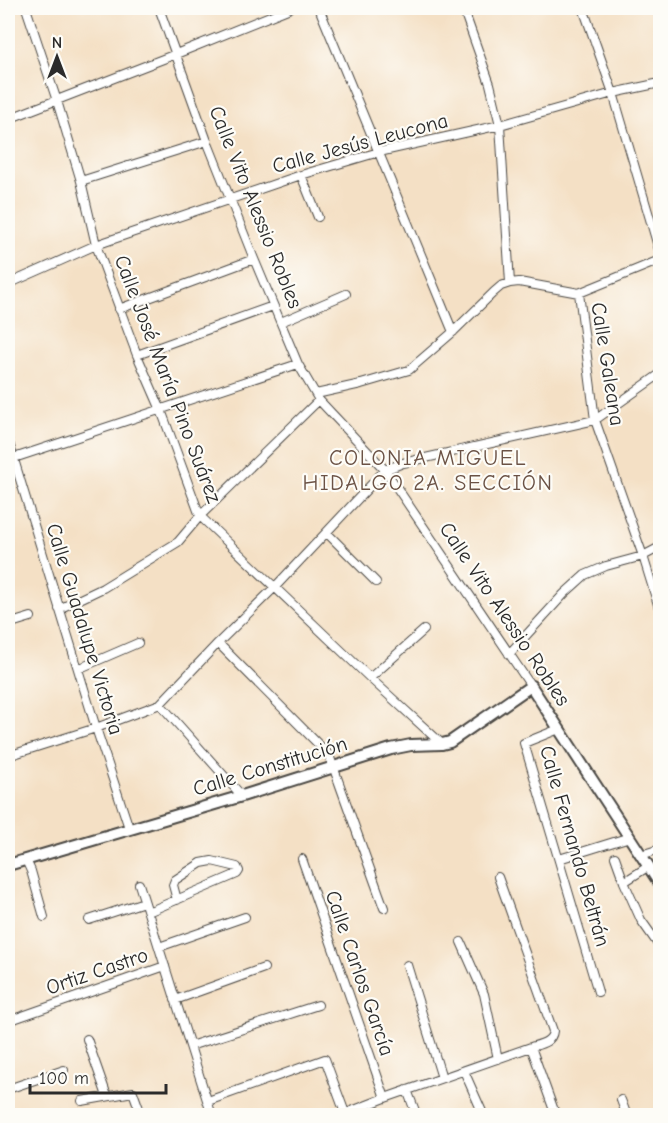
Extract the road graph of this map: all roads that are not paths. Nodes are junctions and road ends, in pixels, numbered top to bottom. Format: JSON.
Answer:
{"nodes":[{"id":1,"x":26,"y":8,"type":"edge"},
{"id":2,"x":159,"y":8,"type":"edge"},
{"id":3,"x":290,"y":8,"type":"edge"},
{"id":4,"x":320,"y":8,"type":"edge"},
{"id":5,"x":463,"y":8,"type":"edge"},
{"id":6,"x":583,"y":8,"type":"edge"},
{"id":7,"x":176,"y":54,"type":"junction"},
{"id":8,"x":660,"y":82,"type":"edge"},
{"id":9,"x":613,"y":93,"type":"junction"},
{"id":10,"x":57,"y":101,"type":"junction"},
{"id":11,"x":8,"y":119,"type":"edge"},
{"id":12,"x":500,"y":125,"type":"junction"},
{"id":13,"x":207,"y":141,"type":"junction"},
{"id":14,"x":380,"y":152,"type":"junction"},
{"id":15,"x":301,"y":176,"type":"junction"},
{"id":16,"x":81,"y":181,"type":"junction"},
{"id":17,"x":230,"y":199,"type":"junction"},
{"id":18,"x":318,"y":216,"type":"dead end"},
{"id":19,"x":96,"y":244,"type":"junction"},
{"id":20,"x":660,"y":253,"type":"edge"},
{"id":21,"x":254,"y":259,"type":"junction"},
{"id":22,"x":660,"y":260,"type":"edge"},
{"id":23,"x":510,"y":283,"type":"junction"},
{"id":24,"x":8,"y":284,"type":"edge"},
{"id":25,"x":579,"y":293,"type":"junction"},
{"id":26,"x":346,"y":294,"type":"dead end"},
{"id":27,"x":273,"y":306,"type":"junction"},
{"id":28,"x":119,"y":309,"type":"junction"},
{"id":29,"x":281,"y":322,"type":"junction"},
{"id":30,"x":453,"y":332,"type":"junction"},
{"id":31,"x":137,"y":355,"type":"junction"},
{"id":32,"x":298,"y":364,"type":"junction"},
{"id":33,"x":660,"y":374,"type":"edge"},
{"id":34,"x":317,"y":397,"type":"junction"},
{"id":35,"x":161,"y":410,"type":"junction"},
{"id":36,"x":595,"y":420,"type":"junction"},
{"id":37,"x":8,"y":440,"type":"edge"},
{"id":38,"x":10,"y":459,"type":"edge"},
{"id":39,"x":384,"y":470,"type":"junction"},
{"id":40,"x":200,"y":516,"type":"junction"},
{"id":41,"x":327,"y":532,"type":"junction"},
{"id":42,"x":660,"y":547,"type":"edge"},
{"id":43,"x":643,"y":556,"type":"junction"},
{"id":44,"x":376,"y":582,"type":"dead end"},
{"id":45,"x":275,"y":587,"type":"junction"},
{"id":46,"x":59,"y":609,"type":"junction"},
{"id":47,"x":660,"y":611,"type":"edge"},
{"id":48,"x":31,"y":617,"type":"dead end"},
{"id":49,"x":8,"y":624,"type":"edge"},
{"id":50,"x":424,"y":630,"type":"dead end"},
{"id":51,"x":138,"y":643,"type":"dead end"},
{"id":52,"x":218,"y":643,"type":"junction"},
{"id":53,"x":509,"y":654,"type":"junction"},
{"id":54,"x":78,"y":669,"type":"junction"},
{"id":55,"x":370,"y":678,"type":"junction"},
{"id":56,"x":531,"y":686,"type":"junction"},
{"id":57,"x":160,"y":704,"type":"junction"},
{"id":58,"x":96,"y":728,"type":"junction"},
{"id":59,"x":559,"y":729,"type":"junction"},
{"id":60,"x":442,"y":744,"type":"junction"},
{"id":61,"x":8,"y":756,"type":"edge"},
{"id":62,"x":334,"y":767,"type":"junction"},
{"id":63,"x":242,"y":796,"type":"junction"},
{"id":64,"x":129,"y":828,"type":"junction"},
{"id":65,"x":630,"y":837,"type":"junction"},
{"id":66,"x":660,"y":849,"type":"edge"},
{"id":67,"x":641,"y":855,"type":"junction"},
{"id":68,"x":615,"y":857,"type":"dead end"},
{"id":69,"x":559,"y":858,"type":"junction"},
{"id":70,"x":302,"y":859,"type":"dead end"},
{"id":71,"x":26,"y":860,"type":"junction"},
{"id":72,"x":8,"y":865,"type":"edge"},
{"id":73,"x":649,"y":866,"type":"junction"},
{"id":74,"x":498,"y":877,"type":"dead end"},
{"id":75,"x":624,"y":882,"type":"junction"},
{"id":76,"x":139,"y":884,"type":"dead end"},
{"id":77,"x":660,"y":884,"type":"edge"},
{"id":78,"x":177,"y":900,"type":"junction"},
{"id":79,"x":144,"y":902,"type":"junction"},
{"id":80,"x":384,"y":908,"type":"dead end"},
{"id":81,"x":147,"y":912,"type":"junction"},
{"id":82,"x":44,"y":917,"type":"dead end"},
{"id":83,"x":245,"y":917,"type":"dead end"},
{"id":84,"x":89,"y":920,"type":"dead end"},
{"id":85,"x":461,"y":942,"type":"dead end"},
{"id":86,"x":660,"y":947,"type":"edge"},
{"id":87,"x":159,"y":948,"type":"junction"},
{"id":88,"x":407,"y":965,"type":"dead end"},
{"id":89,"x":165,"y":966,"type":"junction"},
{"id":90,"x":264,"y":968,"type":"dead end"},
{"id":91,"x":598,"y":992,"type":"dead end"},
{"id":92,"x":175,"y":1000,"type":"junction"},
{"id":93,"x":318,"y":1005,"type":"dead end"},
{"id":94,"x":8,"y":1021,"type":"edge"},
{"id":95,"x":87,"y":1039,"type":"dead end"},
{"id":96,"x":190,"y":1046,"type":"junction"},
{"id":97,"x":531,"y":1047,"type":"junction"},
{"id":98,"x":498,"y":1059,"type":"junction"},
{"id":99,"x":64,"y":1070,"type":"dead end"},
{"id":100,"x":464,"y":1071,"type":"junction"},
{"id":101,"x":442,"y":1078,"type":"junction"},
{"id":102,"x":8,"y":1089,"type":"edge"},
{"id":103,"x":408,"y":1090,"type":"junction"},
{"id":104,"x":107,"y":1096,"type":"junction"},
{"id":105,"x":384,"y":1098,"type":"junction"},
{"id":106,"x":621,"y":1100,"type":"dead end"},
{"id":107,"x":82,"y":1101,"type":"dead end"},
{"id":108,"x":208,"y":1101,"type":"junction"},
{"id":109,"x":357,"y":1112,"type":"edge"},
{"id":110,"x":342,"y":1114,"type":"edge"},
{"id":111,"x":133,"y":1116,"type":"edge"},
{"id":112,"x":212,"y":1116,"type":"edge"},
{"id":113,"x":417,"y":1116,"type":"edge"},
{"id":114,"x":484,"y":1116,"type":"edge"},
{"id":115,"x":556,"y":1116,"type":"edge"},
{"id":116,"x":627,"y":1116,"type":"edge"}],
"edges":[{"from":1,"to":10,"type":"street","name":"Calle José María Pino Suárez"},
{"from":2,"to":7,"type":"street","name":"Calle Vito Alessio Robles"},
{"from":3,"to":7,"type":"street"},
{"from":4,"to":14,"type":"street"},
{"from":5,"to":12,"type":"street"},
{"from":6,"to":9,"type":"street"},
{"from":7,"to":10,"type":"street"},
{"from":7,"to":13,"type":"street","name":"Calle Vito Alessio Robles"},
{"from":8,"to":9,"type":"street","name":"Calle Jesús Leucona"},
{"from":9,"to":12,"type":"street","name":"Calle Jesús Leucona"},
{"from":9,"to":20,"type":"street"},
{"from":10,"to":11,"type":"street"},
{"from":10,"to":16,"type":"street","name":"Calle José María Pino Suárez"},
{"from":12,"to":14,"type":"street","name":"Calle Jesús Leucona"},
{"from":12,"to":23,"type":"street"},
{"from":13,"to":16,"type":"street"},
{"from":13,"to":17,"type":"street","name":"Calle Vito Alessio Robles"},
{"from":14,"to":15,"type":"street","name":"Calle Jesús Leucona"},
{"from":14,"to":30,"type":"street"},
{"from":15,"to":17,"type":"street","name":"Calle Jesús Leucona"},
{"from":15,"to":18,"type":"street"},
{"from":16,"to":19,"type":"street","name":"Calle José María Pino Suárez"},
{"from":17,"to":19,"type":"street","name":"Calle Jesús Leucona"},
{"from":17,"to":21,"type":"street","name":"Calle Vito Alessio Robles"},
{"from":19,"to":24,"type":"street","name":"Calle Jesús Leucona"},
{"from":19,"to":28,"type":"street","name":"Calle José María Pino Suárez"},
{"from":21,"to":27,"type":"street","name":"Calle Vito Alessio Robles"},
{"from":21,"to":28,"type":"street"},
{"from":22,"to":25,"type":"street"},
{"from":23,"to":25,"type":"street"},
{"from":23,"to":30,"type":"street"},
{"from":25,"to":36,"type":"street","name":"Calle Galeana"},
{"from":26,"to":29,"type":"street"},
{"from":27,"to":29,"type":"street","name":"Calle Vito Alessio Robles"},
{"from":27,"to":31,"type":"street"},
{"from":28,"to":31,"type":"street","name":"Calle José María Pino Suárez"},
{"from":29,"to":32,"type":"street","name":"Calle Vito Alessio Robles"},
{"from":30,"to":34,"type":"street"},
{"from":31,"to":35,"type":"street","name":"Calle José María Pino Suárez"},
{"from":32,"to":34,"type":"street","name":"Calle Vito Alessio Robles"},
{"from":32,"to":35,"type":"street"},
{"from":33,"to":36,"type":"street"},
{"from":34,"to":39,"type":"street","name":"Calle Vito Alessio Robles"},
{"from":34,"to":40,"type":"street"},
{"from":35,"to":38,"type":"street"},
{"from":35,"to":40,"type":"street","name":"Calle José María Pino Suárez"},
{"from":36,"to":39,"type":"street"},
{"from":36,"to":43,"type":"street","name":"Calle Galeana"},
{"from":37,"to":38,"type":"street","name":"Calle Guadalupe Victoria"},
{"from":38,"to":46,"type":"street","name":"Calle Guadalupe Victoria"},
{"from":39,"to":41,"type":"street"},
{"from":39,"to":53,"type":"street","name":"Calle Vito Alessio Robles"},
{"from":40,"to":45,"type":"street","name":"Calle José María Pino Suárez"},
{"from":40,"to":46,"type":"street"},
{"from":41,"to":44,"type":"street"},
{"from":41,"to":45,"type":"street"},
{"from":42,"to":43,"type":"street"},
{"from":43,"to":47,"type":"street","name":"Calle Galeana"},
{"from":43,"to":53,"type":"street"},
{"from":45,"to":52,"type":"street"},
{"from":45,"to":55,"type":"street","name":"Calle José María Pino Suárez"},
{"from":46,"to":54,"type":"street","name":"Calle Guadalupe Victoria"},
{"from":48,"to":49,"type":"street"},
{"from":50,"to":55,"type":"street"},
{"from":51,"to":54,"type":"street"},
{"from":52,"to":57,"type":"street"},
{"from":52,"to":62,"type":"street"},
{"from":53,"to":56,"type":"street","name":"Calle Vito Alessio Robles"},
{"from":54,"to":58,"type":"street","name":"Calle Guadalupe Victoria"},
{"from":55,"to":60,"type":"street","name":"Calle José María Pino Suárez"},
{"from":56,"to":59,"type":"street","name":"Calle Vito Alessio Robles"},
{"from":56,"to":60,"type":"street","name":"Calle Constitución"},
{"from":57,"to":58,"type":"street"},
{"from":57,"to":63,"type":"street"},
{"from":58,"to":61,"type":"street"},
{"from":58,"to":64,"type":"street","name":"Calle Guadalupe Victoria"},
{"from":59,"to":65,"type":"street","name":"Calle Vito Alessio Robles"},
{"from":59,"to":69,"type":"street","name":"Calle Fernando Beltrán"},
{"from":60,"to":62,"type":"street","name":"Calle Constitución"},
{"from":62,"to":63,"type":"street","name":"Calle Constitución"},
{"from":62,"to":80,"type":"street"},
{"from":63,"to":64,"type":"street","name":"Calle Constitución"},
{"from":64,"to":71,"type":"street","name":"Calle Constitución"},
{"from":65,"to":67,"type":"street","name":"Calle Vito Alessio Robles"},
{"from":65,"to":69,"type":"street"},
{"from":66,"to":67,"type":"street"},
{"from":67,"to":73,"type":"street","name":"Calle Vito Alessio Robles"},
{"from":68,"to":75,"type":"street"},
{"from":69,"to":91,"type":"street","name":"Calle Fernando Beltrán"},
{"from":70,"to":105,"type":"street","name":"Calle Carlos García"},
{"from":71,"to":72,"type":"street","name":"Calle Constitución"},
{"from":71,"to":82,"type":"street"},
{"from":73,"to":75,"type":"street"},
{"from":73,"to":77,"type":"street","name":"Calle Vito Alessio Robles"},
{"from":74,"to":97,"type":"street"},
{"from":75,"to":86,"type":"street"},
{"from":76,"to":79,"type":"street"},
{"from":78,"to":78,"type":"street"},
{"from":78,"to":81,"type":"street"},
{"from":79,"to":81,"type":"street"},
{"from":79,"to":84,"type":"street"},
{"from":81,"to":87,"type":"street"},
{"from":83,"to":87,"type":"street"},
{"from":85,"to":98,"type":"street"},
{"from":87,"to":89,"type":"street"},
{"from":88,"to":101,"type":"street"},
{"from":89,"to":92,"type":"street"},
{"from":89,"to":94,"type":"street","name":"Ortiz Castro"},
{"from":90,"to":92,"type":"street"},
{"from":92,"to":96,"type":"street"},
{"from":93,"to":96,"type":"street"},
{"from":95,"to":104,"type":"street"},
{"from":96,"to":108,"type":"street"},
{"from":97,"to":98,"type":"street"},
{"from":97,"to":115,"type":"street"},
{"from":98,"to":100,"type":"street"},
{"from":99,"to":102,"type":"street"},
{"from":100,"to":101,"type":"street"},
{"from":100,"to":114,"type":"street"},
{"from":101,"to":103,"type":"street"},
{"from":103,"to":105,"type":"street"},
{"from":103,"to":113,"type":"street"},
{"from":104,"to":107,"type":"street"},
{"from":104,"to":111,"type":"street"},
{"from":105,"to":109,"type":"street"},
{"from":106,"to":116,"type":"street"},
{"from":108,"to":110,"type":"street"},
{"from":108,"to":112,"type":"street"},
{"from":109,"to":110,"type":"street"}]}
